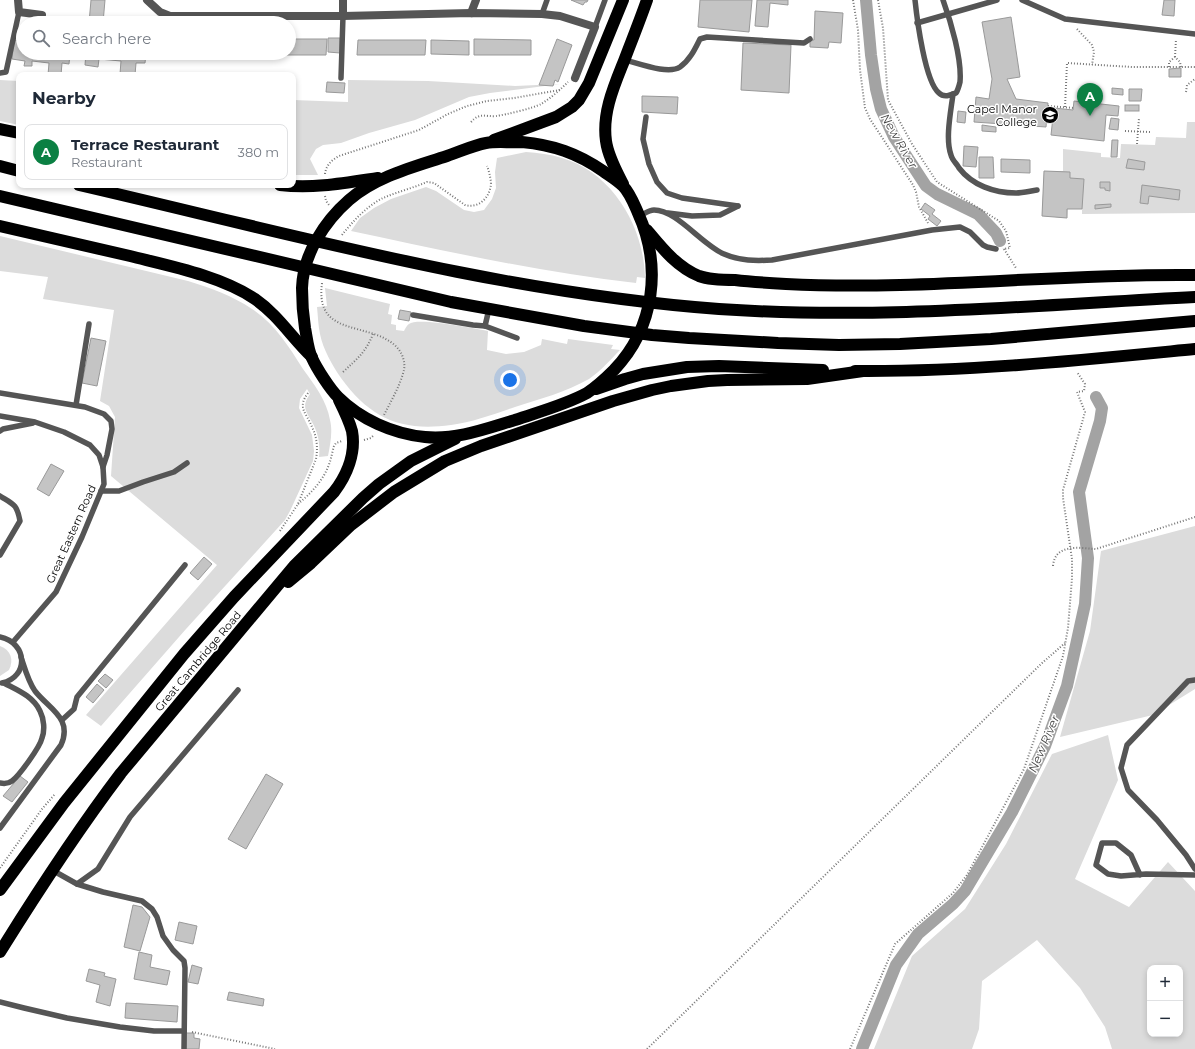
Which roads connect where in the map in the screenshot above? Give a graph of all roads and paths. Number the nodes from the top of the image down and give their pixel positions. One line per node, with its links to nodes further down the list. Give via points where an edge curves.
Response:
1 (18, 0): 15 (street)
2 (147, 0): 21 (street, via 160,12 170,16)
3 (343, 0): 21 (street)
4 (476, 0): 16 (street)
5 (547, 0): 17 (lane)
6 (605, 0): 25 (lane)
7 (623, 0): 52 (highway, via 589,83 579,100 556,117)
8 (647, 0): 30 (highway)
9 (853, 0): 70 (path, via 865,108 913,185 919,207)
10 (878, 0): 72 (path, via 883,28 888,100 937,182 999,221 1008,236 1010,248 1004,248)
11 (915, 0): 24 (lane)
12 (943, 0): 19 (lane)
13 (997, 0): 19 (lane)
14 (1022, 0): 22 (lane)
15 (18, 12): 18 (street); 20 (lane)
16 (471, 13): 17 (street); 21 (street)
17 (542, 14): 25 (street, via 560,16)
18 (42, 15)
19 (948, 15): 24 (lane); 40 (lane, via 960,67 960,83)
20 (17, 16)
21 (343, 16): 36 (lane)
22 (1065, 19): 26 (lane); 31 (path, via 1092,45)
23 (16, 22): 35 (lane, via 6,72)
24 (917, 23): 40 (lane, via 932,85 939,94)
25 (595, 27): 37 (street)
26 (1176, 32): 27 (lane); 29 (path)
27 (1195, 34)
28 (810, 39): 30 (lane, via 804,43 707,37 700,39 690,57 679,68 666,70)
29 (1174, 57): 32 (path, via 1169,62); 33 (path, via 1180,62)
30 (625, 60): 61 (highway, via 608,108 605,131 609,154)
31 (1092, 65): 32 (path); 42 (path, via 1067,63)
32 (1169, 67): 33 (path)
33 (1181, 67): 34 (path)
34 (1195, 67)
35 (0, 73)
36 (341, 78)
37 (575, 78)
38 (1195, 79): 39 (path, via 1187,86)
39 (1186, 92)
40 (954, 94): 62 (lane, via 949,123 949,145 951,156 963,174 978,185 999,192)
41 (1048, 106): 42 (path)
42 (1065, 107): 43 (path)
43 (1074, 108)
44 (646, 117): 64 (lane, via 643,139 649,164 657,182 667,193 682,198 738,206 720,215 692,216)
45 (1138, 118): 50 (path)
46 (471, 122): 57 (path, via 476,117 496,116 541,104 560,90 467,106 419,130 339,156 332,160)
47 (0, 129): 49 (highway)
48 (1126, 131): 50 (path)
49 (16, 132)
50 (1138, 132): 51 (path); 53 (path)
51 (1150, 132)
52 (486, 143): 58 (highway); 61 (highway, via 522,142 552,146 583,158)
53 (1137, 144)
54 (0, 166): 56 (highway)
55 (487, 166): 67 (path, via 491,183 489,193 485,200 475,206 466,205 434,183 427,182 383,198)
56 (16, 170)
57 (324, 176)
58 (387, 177): 59 (highway); 84 (highway, via 348,200 319,235 312,250 303,279 302,298 306,336)
59 (296, 187)
60 (92, 188): 74 (highway, via 458,272 584,294 678,305 790,312 875,313)
61 (625, 188): 66 (highway)
62 (1037, 190)
63 (0, 196): 76 (highway)
64 (664, 212): 66 (lane, via 653,210); 70 (lane, via 724,255 753,261 772,260)
65 (346, 221): 67 (path)
66 (642, 221): 73 (highway, via 664,251 686,269 701,276 722,279 875,286 1086,276); 88 (highway, via 653,273 646,317 628,353 615,369)
67 (350, 225): 69 (path)
68 (0, 226): 84 (highway, via 154,262 237,289 272,313)
69 (346, 230)
70 (932, 230): 71 (lane, via 960,227 970,232 983,245)
71 (996, 249)
72 (1017, 269)
73 (1195, 275)
74 (1195, 297)
75 (323, 307): 81 (path, via 337,322)
76 (489, 309): 78 (highway, via 584,326 652,334 735,341 869,345 946,342); 80 (lane)
77 (413, 315): 80 (lane)
78 (1195, 321)
79 (89, 324): 92 (lane)
80 (485, 326): 82 (lane)
81 (373, 334): 87 (path, via 366,350); 94 (path, via 396,346 405,364 399,384)
82 (517, 338)
83 (1195, 349): 85 (highway, via 998,367)
84 (312, 357): 91 (highway)
85 (864, 371): 88 (highway, via 688,367 643,374); 110 (highway, via 807,379 721,380 671,386 620,399 481,446 445,461 394,492 351,525 297,575)
86 (1076, 371): 106 (path, via 1084,384 1084,391 1077,392 1085,412 1063,490)
87 (343, 372)
88 (589, 392): 97 (highway)
89 (0, 393): 92 (lane)
90 (308, 393): 100 (path, via 304,398 302,410 313,428 317,451 298,504 324,475 336,443)
91 (336, 395): 97 (highway, via 365,417 396,431 425,437); 126 (highway, Great Cambridge Road, via 349,421 353,440 351,458 341,482 184,654 64,803)
92 (76, 405): 102 (lane, via 99,411 111,421 112,429)
93 (0, 416): 95 (lane, Great Eastern Road)
94 (383, 417)
95 (35, 422): 96 (lane); 102 (lane, Great Eastern Road, via 90,445)
96 (0, 431)
97 (466, 435): 110 (highway, Great Cambridge Road, via 411,461 379,484 294,566)
98 (371, 438): 99 (path)
99 (366, 440)
100 (345, 441)
101 (187, 463): 103 (lane, via 174,472 119,492)
102 (103, 467): 103 (lane, Great Eastern Road, via 104,484)
103 (101, 491): 112 (lane, Great Eastern Road, via 56,592)
104 (0, 496): 107 (lane, via 15,505 20,521)
105 (1195, 517): 106 (path, via 1096,549)
106 (1070, 549): 109 (path, via 1057,554); 113 (path, via 1072,578)
107 (0, 555)
108 (186, 565): 118 (lane, via 77,697 74,709)
109 (1053, 566)
110 (272, 593): 122 (highway, Great Cambridge Road, via 121,773)
111 (0, 637): 112 (lane)
112 (13, 642): 114 (lane)
113 (1066, 642): 132 (path); 133 (path, via 1024,769 967,875 953,893 895,944)
114 (21, 657): 116 (lane, via 21,666 17,673); 118 (lane, via 26,675 33,687)
115 (1195, 680): 121 (lane, via 1188,681 1127,745 1121,768 1128,790 1157,820)
116 (2, 683): 119 (lane, via 27,695 33,701 42,716 44,731 40,745 19,774 7,784)
117 (238, 690): 125 (lane, via 130,817 98,870)
118 (62, 720): 120 (lane, via 65,728 61,745)
119 (0, 783)
120 (0, 828)
121 (1195, 869)
122 (52, 870): 125 (lane); 127 (highway, Great Cambridge Road)
123 (1140, 875): 123 (lane, via 1108,874 1096,865 1102,843 1116,843 1131,855); 124 (lane)
124 (1195, 875)
125 (77, 884): 129 (lane, via 142,901 152,910 163,936 184,961 186,968)
126 (0, 890)
127 (0, 952)
128 (0, 1002): 129 (lane, via 120,1027 154,1031)
129 (184, 1030): 130 (lane); 131 (path)
130 (184, 1049)
131 (275, 1049)
132 (647, 1049)
133 (850, 1049)

